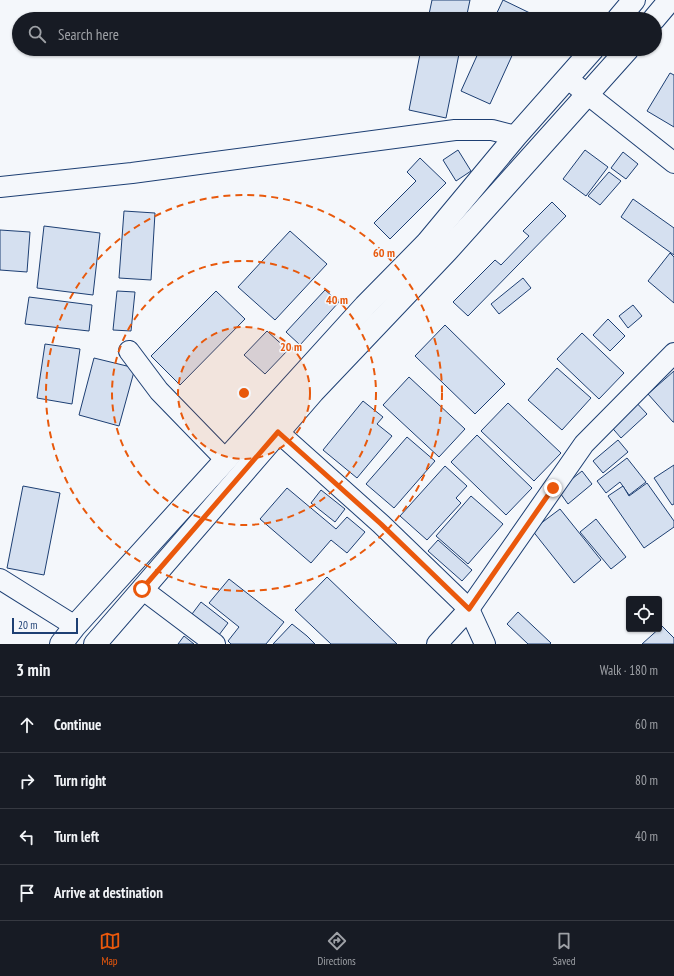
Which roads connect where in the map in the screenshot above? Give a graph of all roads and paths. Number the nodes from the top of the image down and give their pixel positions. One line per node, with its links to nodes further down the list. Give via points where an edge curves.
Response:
1 (634, 0): 3 (main road)
2 (670, 0): 4 (main road)
3 (624, 12)
4 (660, 12)
5 (587, 56): 7 (main road)
6 (622, 56): 8 (main road)
7 (568, 79): 8 (street); 9 (main road)
8 (587, 95): 10 (street); 14 (main road, via 447,251)
9 (516, 136): 11 (street, via 492,130 454,130 132,173); 15 (main road, via 427,243 365,306)
10 (674, 163)
11 (0, 187)
12 (129, 351): 15 (street, via 159,391)
13 (674, 353): 18 (street, via 584,444)
14 (278, 432): 17 (main road); 18 (street, via 381,524)
15 (225, 459): 19 (main road)
16 (0, 579): 19 (street)
17 (142, 589): 21 (main road); 22 (street)
18 (469, 609): 23 (street); 24 (street)
19 (75, 626): 20 (main road)
20 (61, 644)
21 (95, 644)
22 (215, 644)
23 (436, 644)
24 (485, 644)

